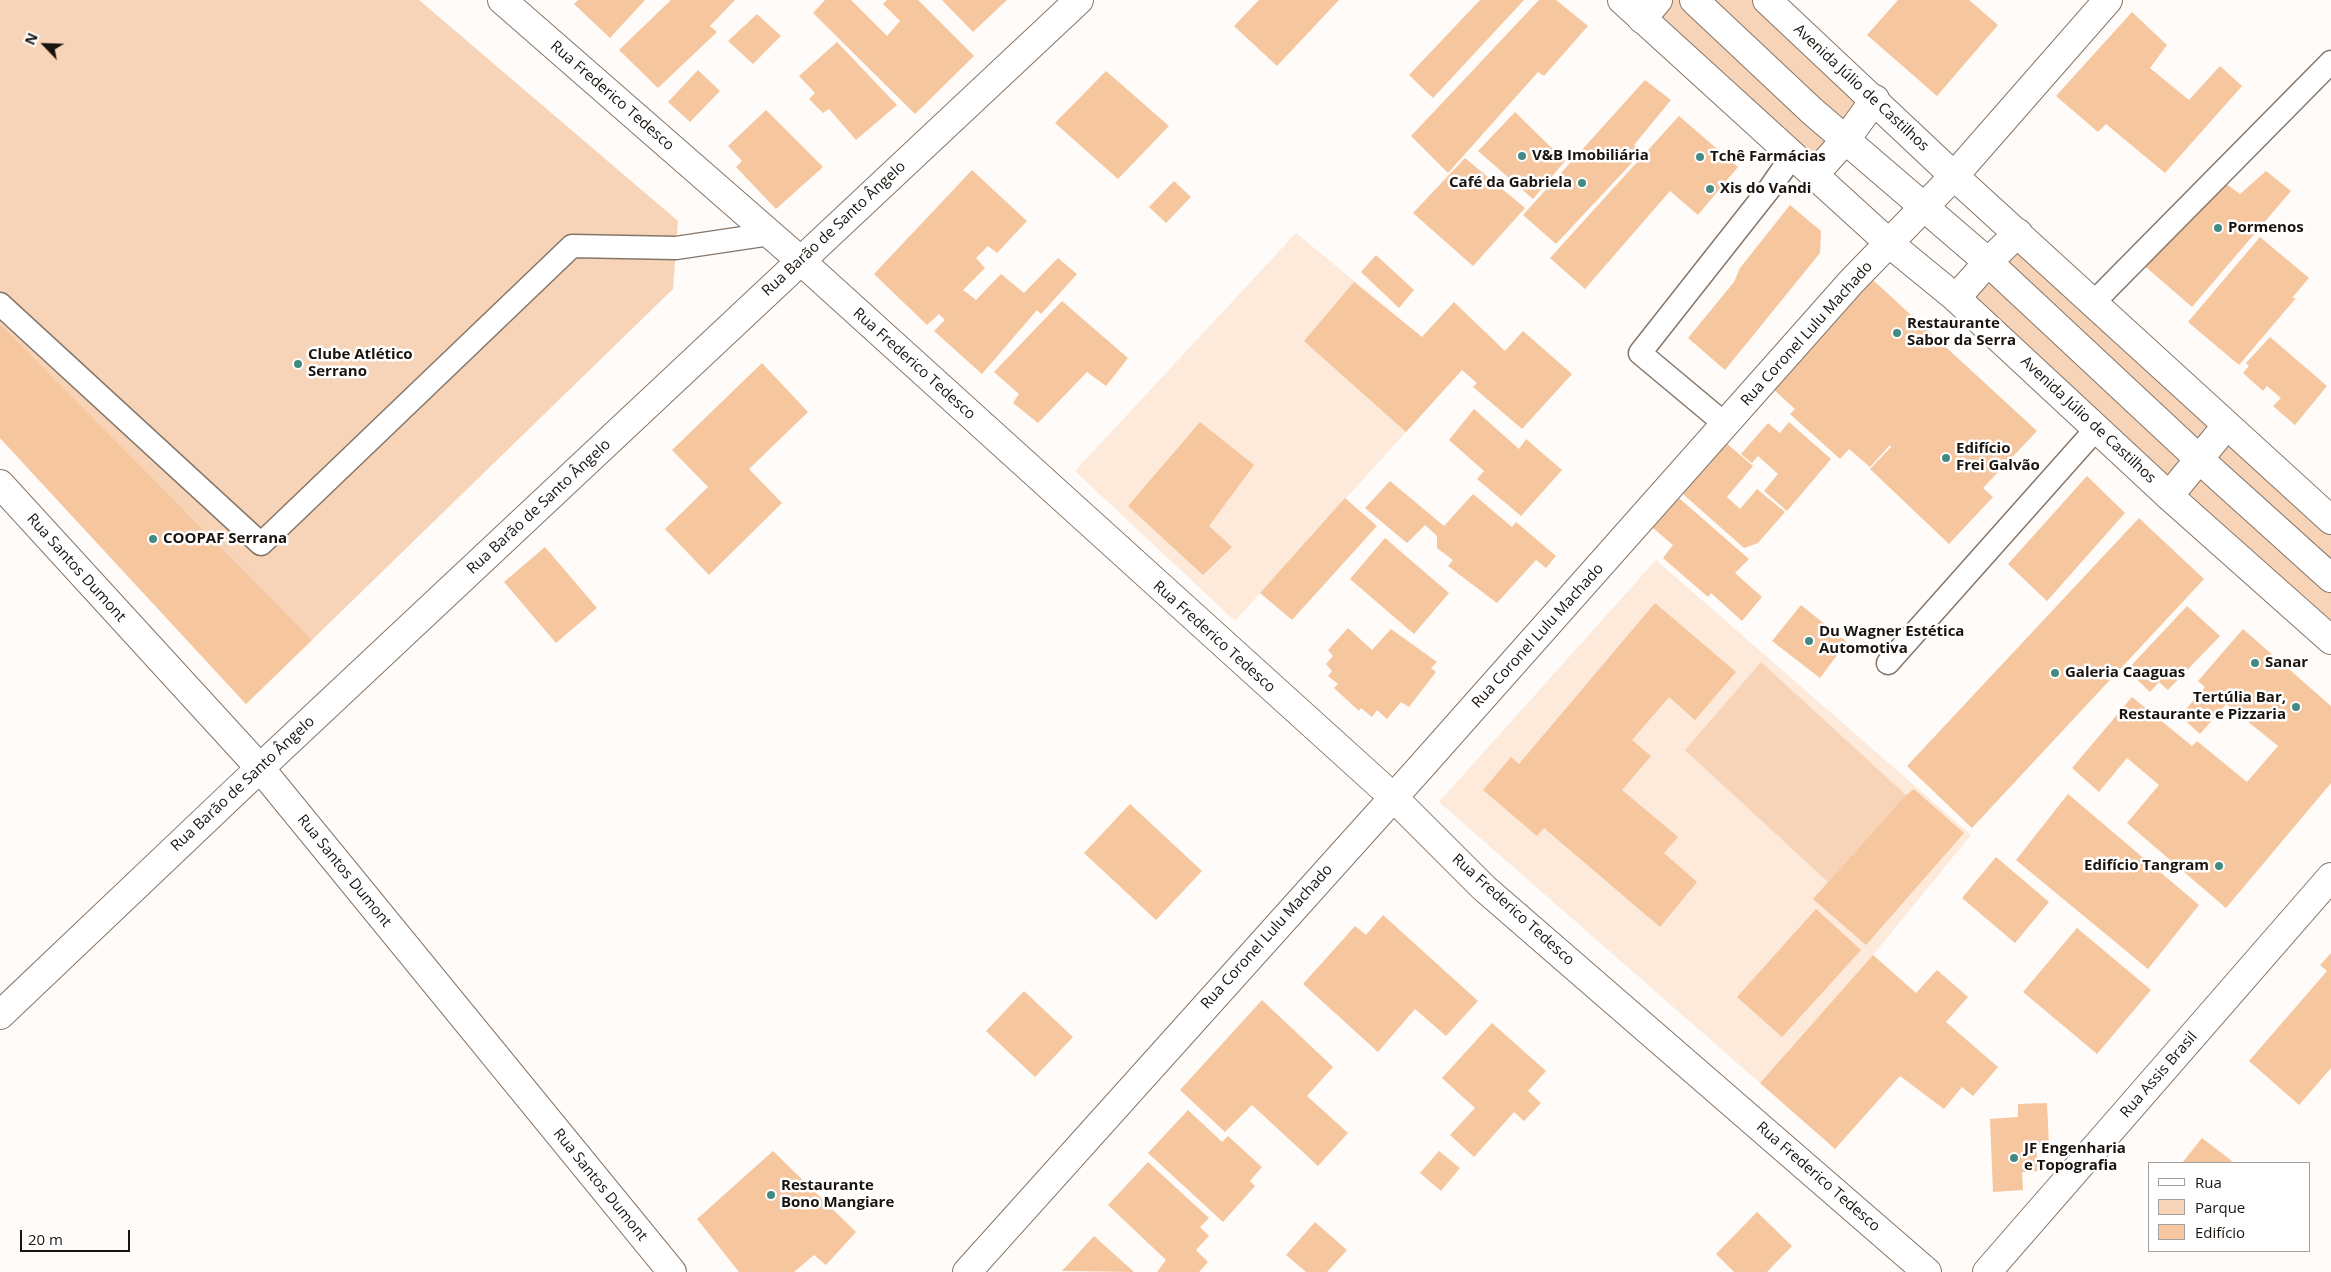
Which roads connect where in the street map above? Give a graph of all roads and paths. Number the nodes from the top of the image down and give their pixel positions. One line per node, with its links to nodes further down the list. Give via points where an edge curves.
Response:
1 (502, 0): 16 (street, Rua Frederico Tedesco)
2 (1079, 0): 18 (street, Rua Barão de Santo Ângelo)
3 (1622, 0): 7 (street, Avenida Júlio de Castilhos)
4 (1694, 0): 10 (street, via 1812,111)
5 (1767, 0): 9 (street, Avenida Júlio de Castilhos)
6 (2108, 0): 13 (street, Rua Coronel Lulu Machado)
7 (1650, 10): 11 (street, Avenida Júlio de Castilhos)
8 (2331, 62): 21 (lane)
9 (1875, 99): 10 (street); 13 (street, Avenida Júlio de Castilhos)
10 (1847, 138): 12 (street); 14 (street)
11 (1793, 156): 12 (street, Avenida Júlio de Castilhos); 23 (lane, via 1640,353)
12 (1814, 175): 17 (street, Avenida Júlio de Castilhos)
13 (1954, 176): 14 (street, Rua Coronel Lulu Machado); 15 (street, Avenida Júlio de Castilhos)
14 (1924, 208): 17 (street, Rua Coronel Lulu Machado); 19 (street)
15 (2018, 233): 19 (street); 21 (street, Avenida Júlio de Castilhos)
16 (770, 234): 18 (street, Rua Frederico Tedesco); 22 (lane, via 676,248 572,246 261,544)
17 (1890, 244): 20 (street, Avenida Júlio de Castilhos); 23 (street, Rua Coronel Lulu Machado)
18 (800, 261): 33 (street, Rua Barão de Santo Ângelo); 34 (street, Rua Frederico Tedesco)
19 (1988, 262): 20 (street); 26 (street)
20 (1956, 298): 25 (street, Avenida Júlio de Castilhos)
21 (2094, 302): 24 (street, Avenida Júlio de Castilhos)
22 (0, 304)
23 (1725, 424): 34 (street, Rua Coronel Lulu Machado)
24 (2226, 426): 26 (street); 29 (street, Avenida Júlio de Castilhos)
25 (2097, 428): 28 (street, Avenida Júlio de Castilhos); 32 (lane)
26 (2199, 459): 28 (street); 30 (street)
27 (0, 484): 33 (street, Rua Santos Dumont)
28 (2169, 496): 31 (street, Avenida Júlio de Castilhos)
29 (2331, 520)
30 (2331, 578)
31 (2331, 640)
32 (1888, 663)
33 (260, 768): 36 (street, Rua Barão de Santo Ângelo); 37 (street, Rua Santos Dumont)
34 (1393, 797): 38 (street, Rua Coronel Lulu Machado); 39 (street, Rua Frederico Tedesco, via 1484,888)
35 (2331, 877): 40 (street, Rua Assis Brasil)
36 (0, 1015)
37 (672, 1272)
38 (967, 1272)
39 (1927, 1272)
40 (1987, 1272)

